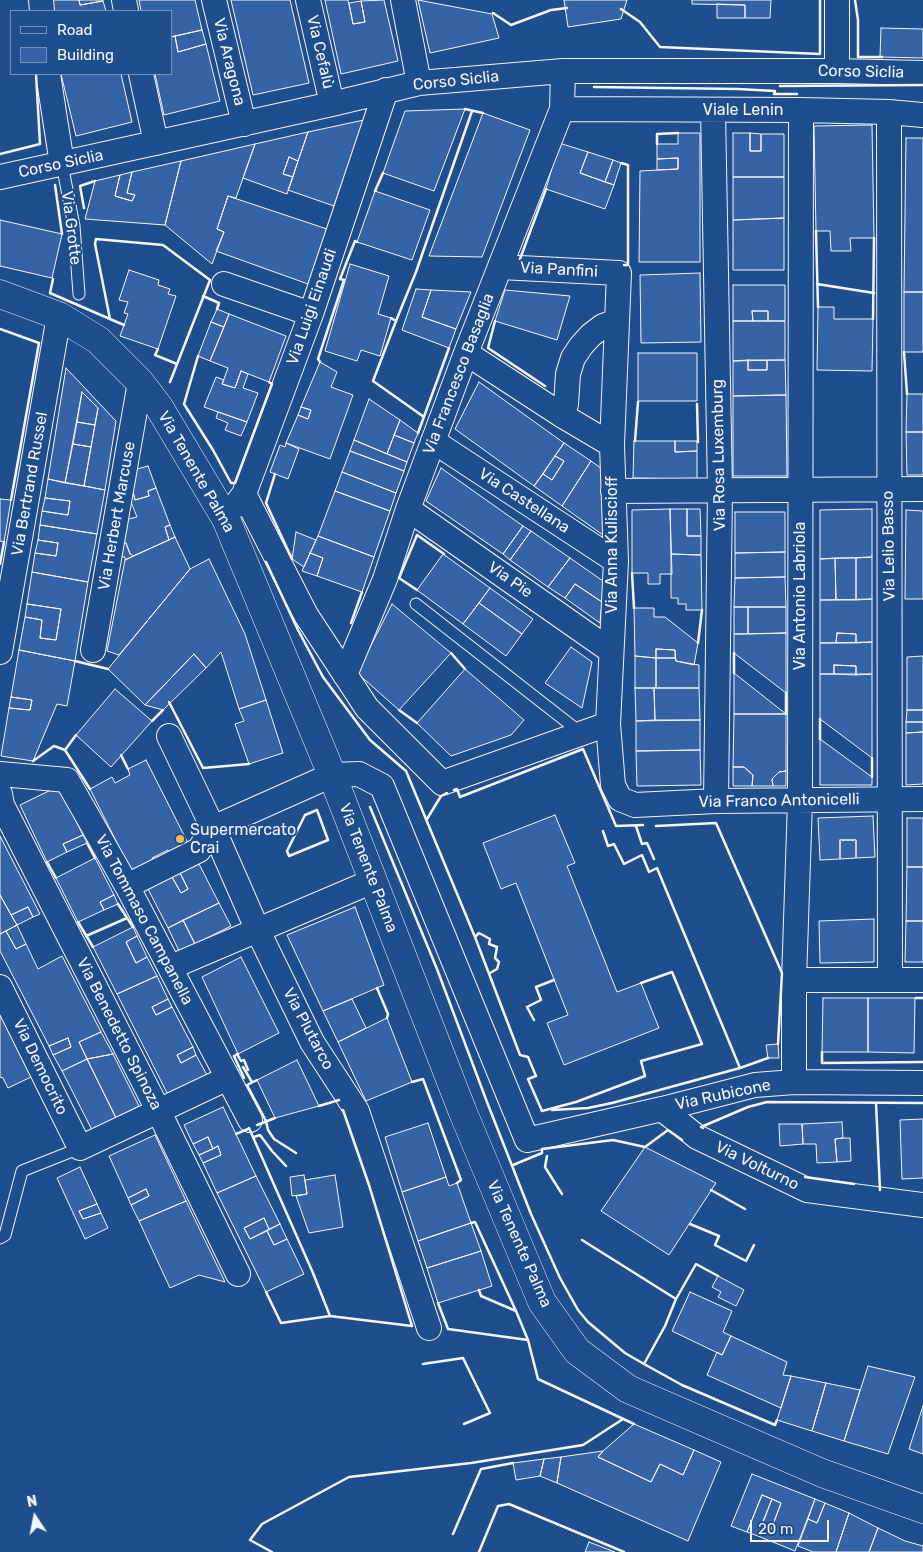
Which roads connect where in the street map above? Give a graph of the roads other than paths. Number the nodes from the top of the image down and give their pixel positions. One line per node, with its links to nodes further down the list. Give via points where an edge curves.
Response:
1 (214, 0): 18 (street, Via Aragona)
2 (308, 0): 12 (street, Via Cefalù)
3 (403, 0): 10 (street)
4 (838, 0): 6 (street)
5 (563, 71): 6 (street, Corso Siclia); 10 (street, Corso Siclia); 13 (street, Via Francesco Basaglia)
6 (837, 71): 7 (street, Corso Siclia)
7 (923, 73)
8 (48, 75): 20 (street, Via Grotte)
9 (141, 75): 19 (street)
10 (420, 83): 11 (street, Corso Siclia)
11 (386, 90): 12 (street, Corso Siclia); 27 (street, Via Luigi Einaudi)
12 (332, 104): 18 (street, Corso Siclia)
13 (562, 109): 14 (street, Viale Lenin); 22 (street, Via Francesco Basaglia)
14 (713, 110): 15 (street, Viale Lenin); 39 (street, Via Rosa Luxemburg)
15 (801, 110): 16 (street, Viale Lenin); 37 (street, Via Antonio Labriola)
16 (889, 112): 17 (street, Viale Lenin); 35 (street, Via Lelio Basso)
17 (923, 115)
18 (244, 124): 19 (street, Corso Siclia)
19 (156, 143): 20 (street, Corso Siclia)
20 (62, 164): 21 (street, Corso Siclia); 26 (lane, Via Grotte, via 74,226)
21 (0, 177)
22 (500, 267): 23 (street, Via Panfini); 30 (street, Via Francesco Basaglia)
23 (619, 274): 29 (street, Via Anna Kuliscioff)
24 (224, 284): 27 (street)
25 (0, 294): 28 (main road, Via Tenente Palma)
26 (79, 294)
27 (310, 314): 40 (street, Via Luigi Einaudi)
28 (59, 316): 31 (main road, Via Tenente Palma, via 98,340); 47 (street, Via Bertrand Russel)
29 (618, 321): 32 (street, via 591,335 573,358); 34 (street, Via Anna Kuliscioff)
30 (466, 353): 32 (street); 33 (street, Via Francesco Basaglia)
31 (140, 382): 42 (main road, Via Tenente Palma, via 159,406); 45 (street, Via Herbert Marcuse)
32 (563, 416): 34 (street)
33 (433, 441): 41 (street, Via Francesco Basaglia); 43 (street, Via Castellana)
34 (612, 445): 38 (street, Via Anna Kuliscioff)
35 (888, 489): 36 (street); 37 (street); 56 (street, Via Lelio Basso)
36 (923, 489)
37 (800, 490): 39 (street); 58 (street, Via Antonio Labriola)
38 (613, 491): 39 (street); 43 (street, Via Anna Kuliscioff)
39 (720, 491): 57 (street, Via Rosa Luxemburg)
40 (244, 494): 42 (street, Via Luigi Einaudi); 48 (street, via 306,615)
41 (408, 509): 46 (street, Via Pie); 48 (street, Via Francesco Basaglia)
42 (226, 519): 53 (main road, Via Tenente Palma)
43 (616, 561): 46 (street, Via Anna Kuliscioff)
44 (416, 604): 50 (lane)
45 (93, 650)
46 (611, 651): 49 (street, Via Anna Kuliscioff)
47 (0, 652)
48 (346, 675): 50 (street, via 367,708 442,783)
49 (608, 724): 50 (street); 59 (street, Via Anna Kuliscioff, via 613,785 620,799)
50 (581, 733)
51 (169, 736): 60 (street, Via Plutarco)
52 (0, 774): 62 (street, Via Tommaso Campanella, via 67,780)
53 (332, 775): 60 (street); 61 (main road, Via Tenente Palma); 72 (street, Via Rubicone, via 359,774 382,786 527,1140)
54 (0, 794): 73 (street, Via Benedetto Spinoza, via 2,805)
55 (923, 798): 56 (street, Via Franco Antonicelli)
56 (891, 799): 58 (street, Via Franco Antonicelli); 66 (street, Via Lelio Basso)
57 (716, 801): 58 (street, Via Franco Antonicelli); 59 (street, Via Franco Antonicelli)
58 (800, 801): 65 (street, Via Antonio Labriola)
59 (635, 805)
60 (214, 828): 62 (street, via 199,850); 63 (street, Via Plutarco)
61 (373, 881): 63 (street); 80 (main road, Via Tenente Palma, via 462,1110 542,1302 577,1351 628,1389 822,1473)
62 (127, 886): 64 (street, Via Tommaso Campanella)
63 (258, 930): 64 (street); 79 (street, Via Plutarco, via 312,1042 357,1111)
64 (171, 968): 69 (street, Via Tommaso Campanella)
65 (794, 980): 66 (street); 70 (street, Via Antonio Labriola)
66 (890, 980): 67 (street)
67 (923, 980)
68 (0, 987): 75 (street, Via Democrito)
69 (228, 1078): 73 (street); 74 (street, Via Tommaso Campanella)
70 (794, 1082): 71 (street, Via Rubicone); 72 (street, Via Rubicone, via 755,1085)
71 (923, 1083)
72 (662, 1109): 76 (street, Via Volturno, via 697,1137 807,1190)
73 (158, 1110): 75 (street); 78 (street, Via Benedetto Spinoza)
74 (250, 1120)
75 (80, 1148): 77 (lane, via 22,1171 5,1235)
76 (923, 1204)
77 (0, 1238)
78 (238, 1274)
79 (429, 1328)
80 (923, 1509)

